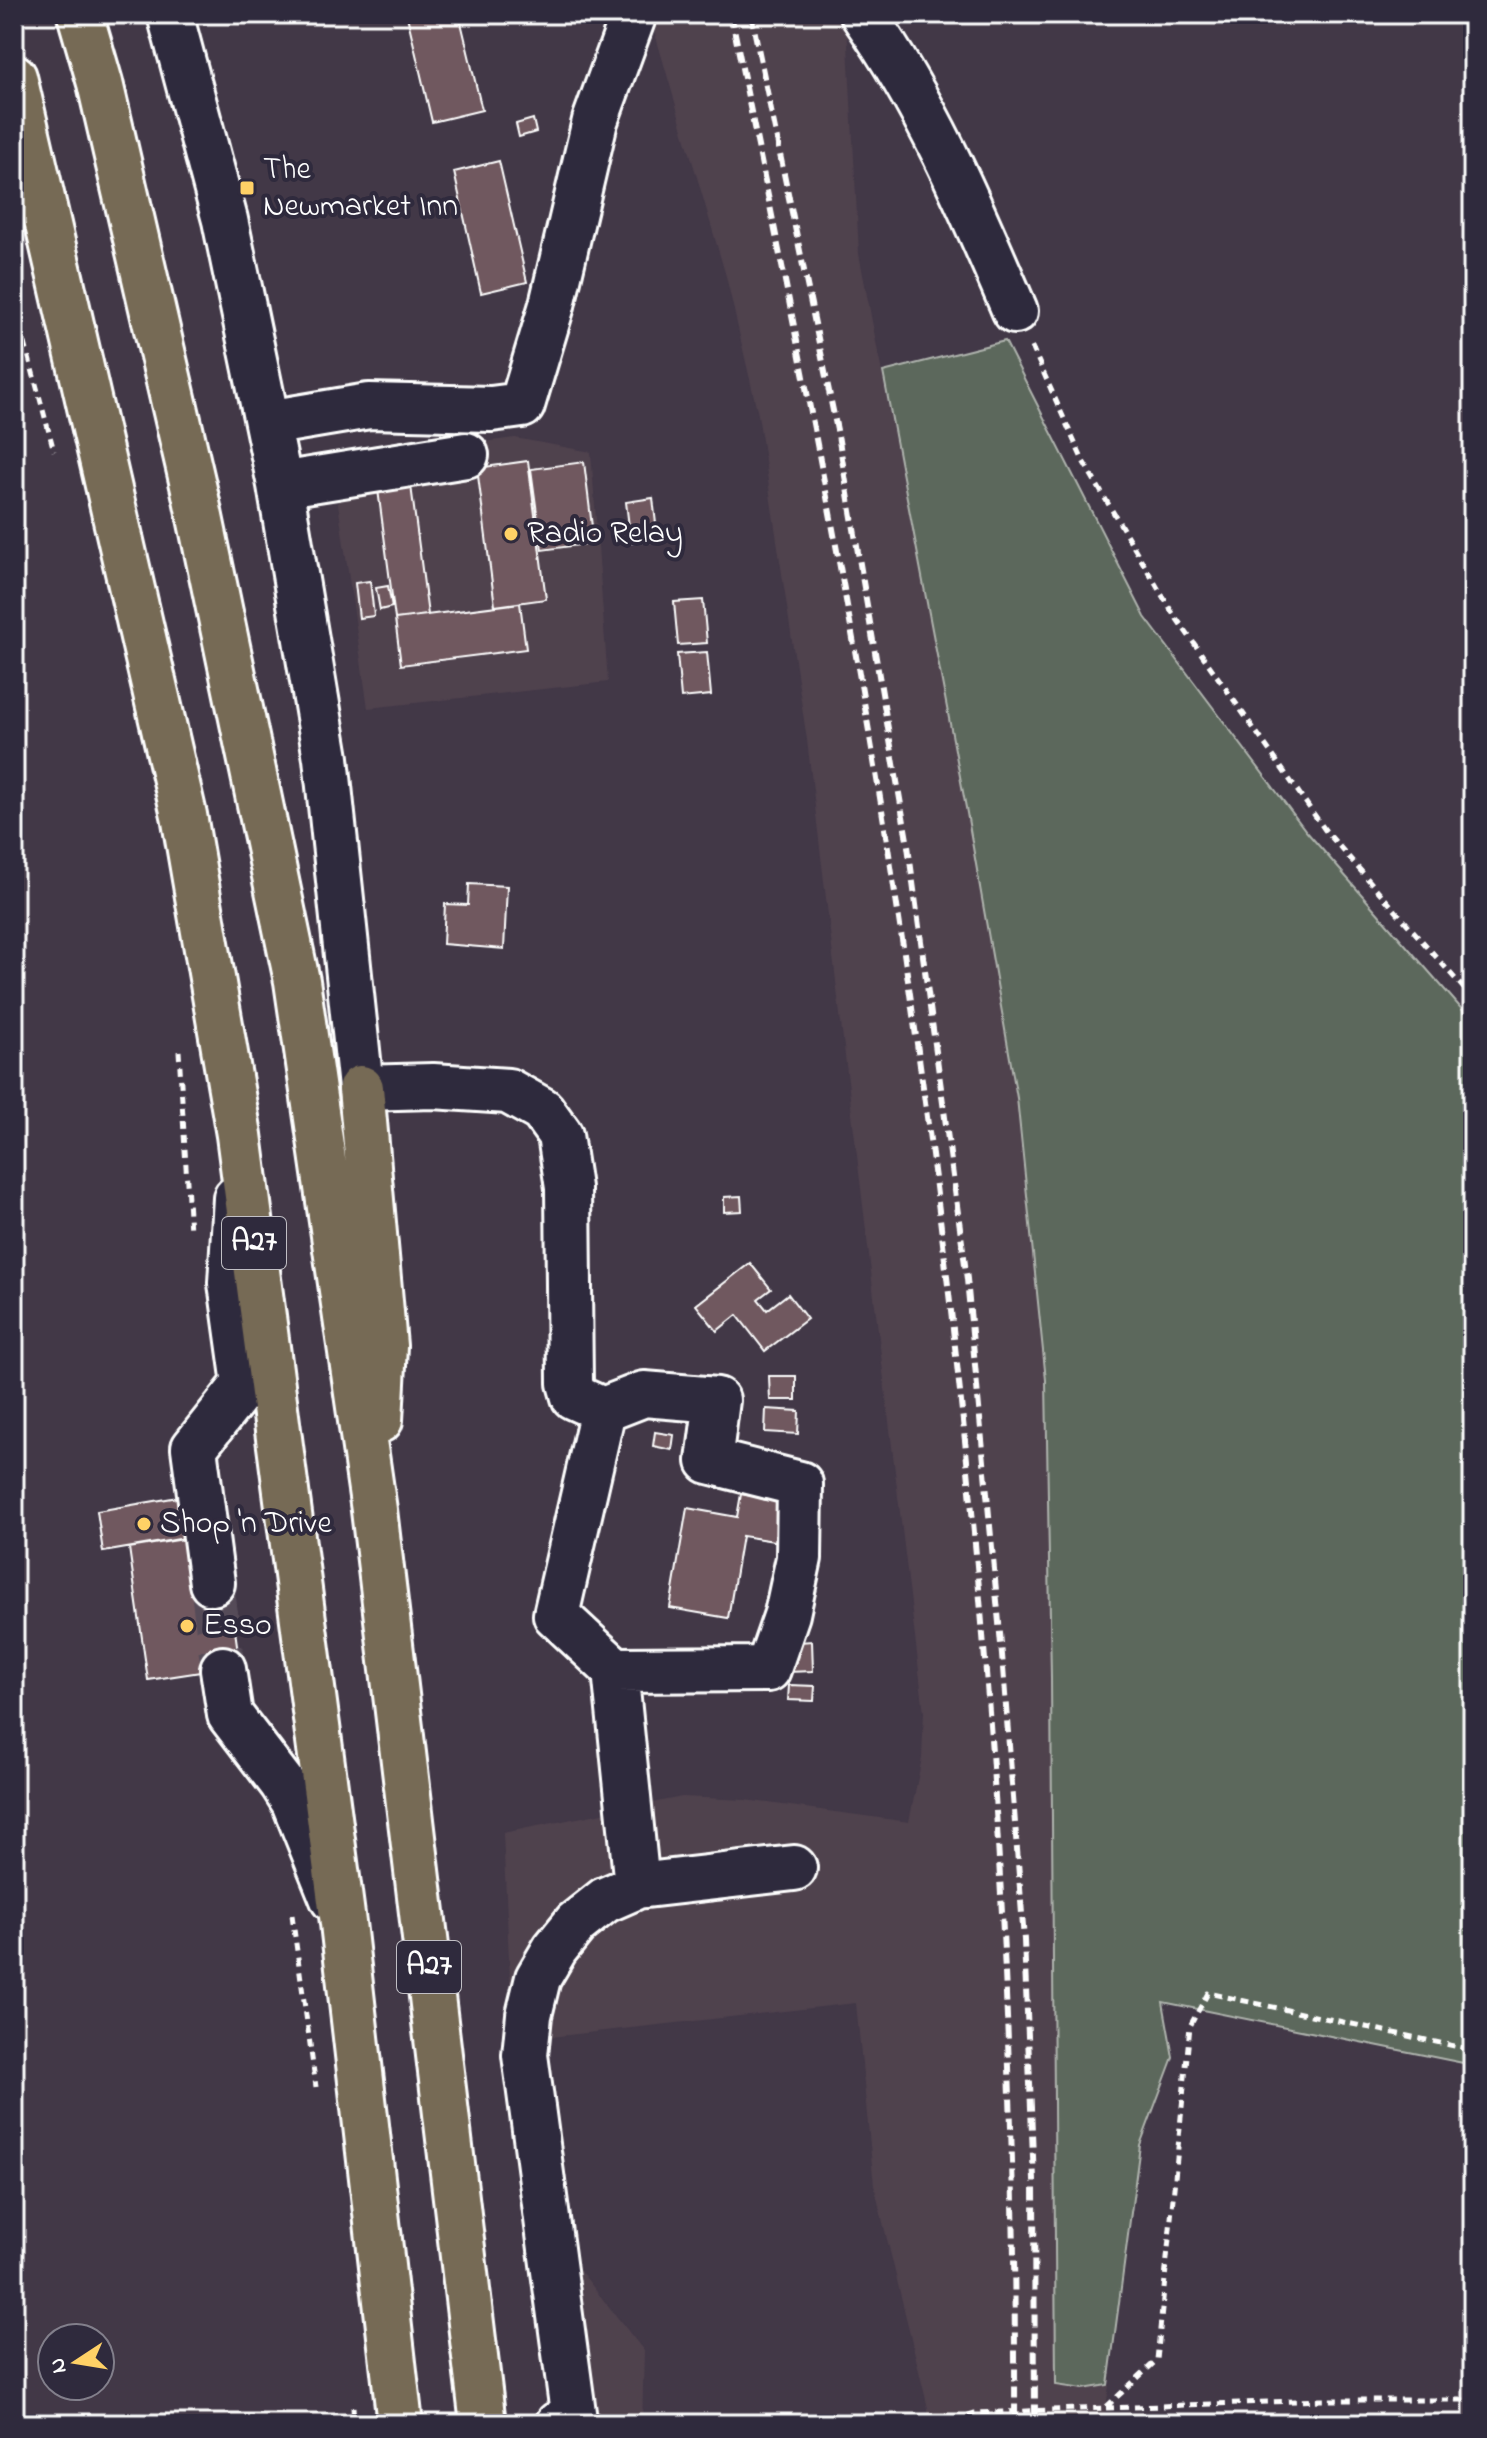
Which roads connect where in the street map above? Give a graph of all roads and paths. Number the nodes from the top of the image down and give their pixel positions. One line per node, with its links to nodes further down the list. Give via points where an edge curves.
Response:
1 (80, 14): 18 (highway, A27, via 196,498 297,981)
2 (170, 14): 8 (street, via 225,220)
3 (634, 14): 8 (street, via 595,121 552,305 522,405 369,406)
4 (863, 14): 7 (street, via 897,63 953,166)
5 (14, 77): 15 (highway, A27, via 184,815)
6 (14, 302): 9 (path)
7 (1015, 311): 12 (path, via 1083,461 1172,612 1325,830)
8 (268, 423): 11 (street)
9 (55, 455)
10 (466, 455): 11 (street)
11 (280, 485): 14 (street, via 326,758)
12 (1473, 999)
13 (178, 1039): 16 (path)
14 (361, 1088): 17 (street, via 508,1091 542,1110 560,1135 568,1188 570,1383 574,1397); 18 (highway, A27, via 384,1346)
15 (239, 1135): 19 (street, via 231,1283 245,1384 194,1448); 25 (highway, A27)
16 (191, 1237)
17 (603, 1410): 21 (street, via 556,1615); 21 (street, via 644,1394 717,1400 709,1461 800,1484 799,1558 768,1669)
18 (374, 1510): 33 (highway, A27)
19 (212, 1583)
20 (223, 1669): 25 (street, via 230,1715 294,1802)
21 (615, 1670): 23 (street)
22 (794, 1868): 23 (street)
23 (637, 1886): 34 (street, via 605,1900 576,1923 538,1978 529,2015 525,2055 574,2420)
24 (291, 1910): 27 (path)
25 (343, 1923): 32 (highway, A27)
26 (1473, 2050): 30 (path, via 1208,1993 1190,2026 1157,2360)
27 (318, 2099)
28 (351, 2393): 31 (path)
29 (1473, 2400): 30 (path)
30 (1105, 2408): 35 (path, via 975,2413)
31 (354, 2424)
32 (400, 2424)
33 (483, 2424)
34 (558, 2424)
35 (941, 2424)

